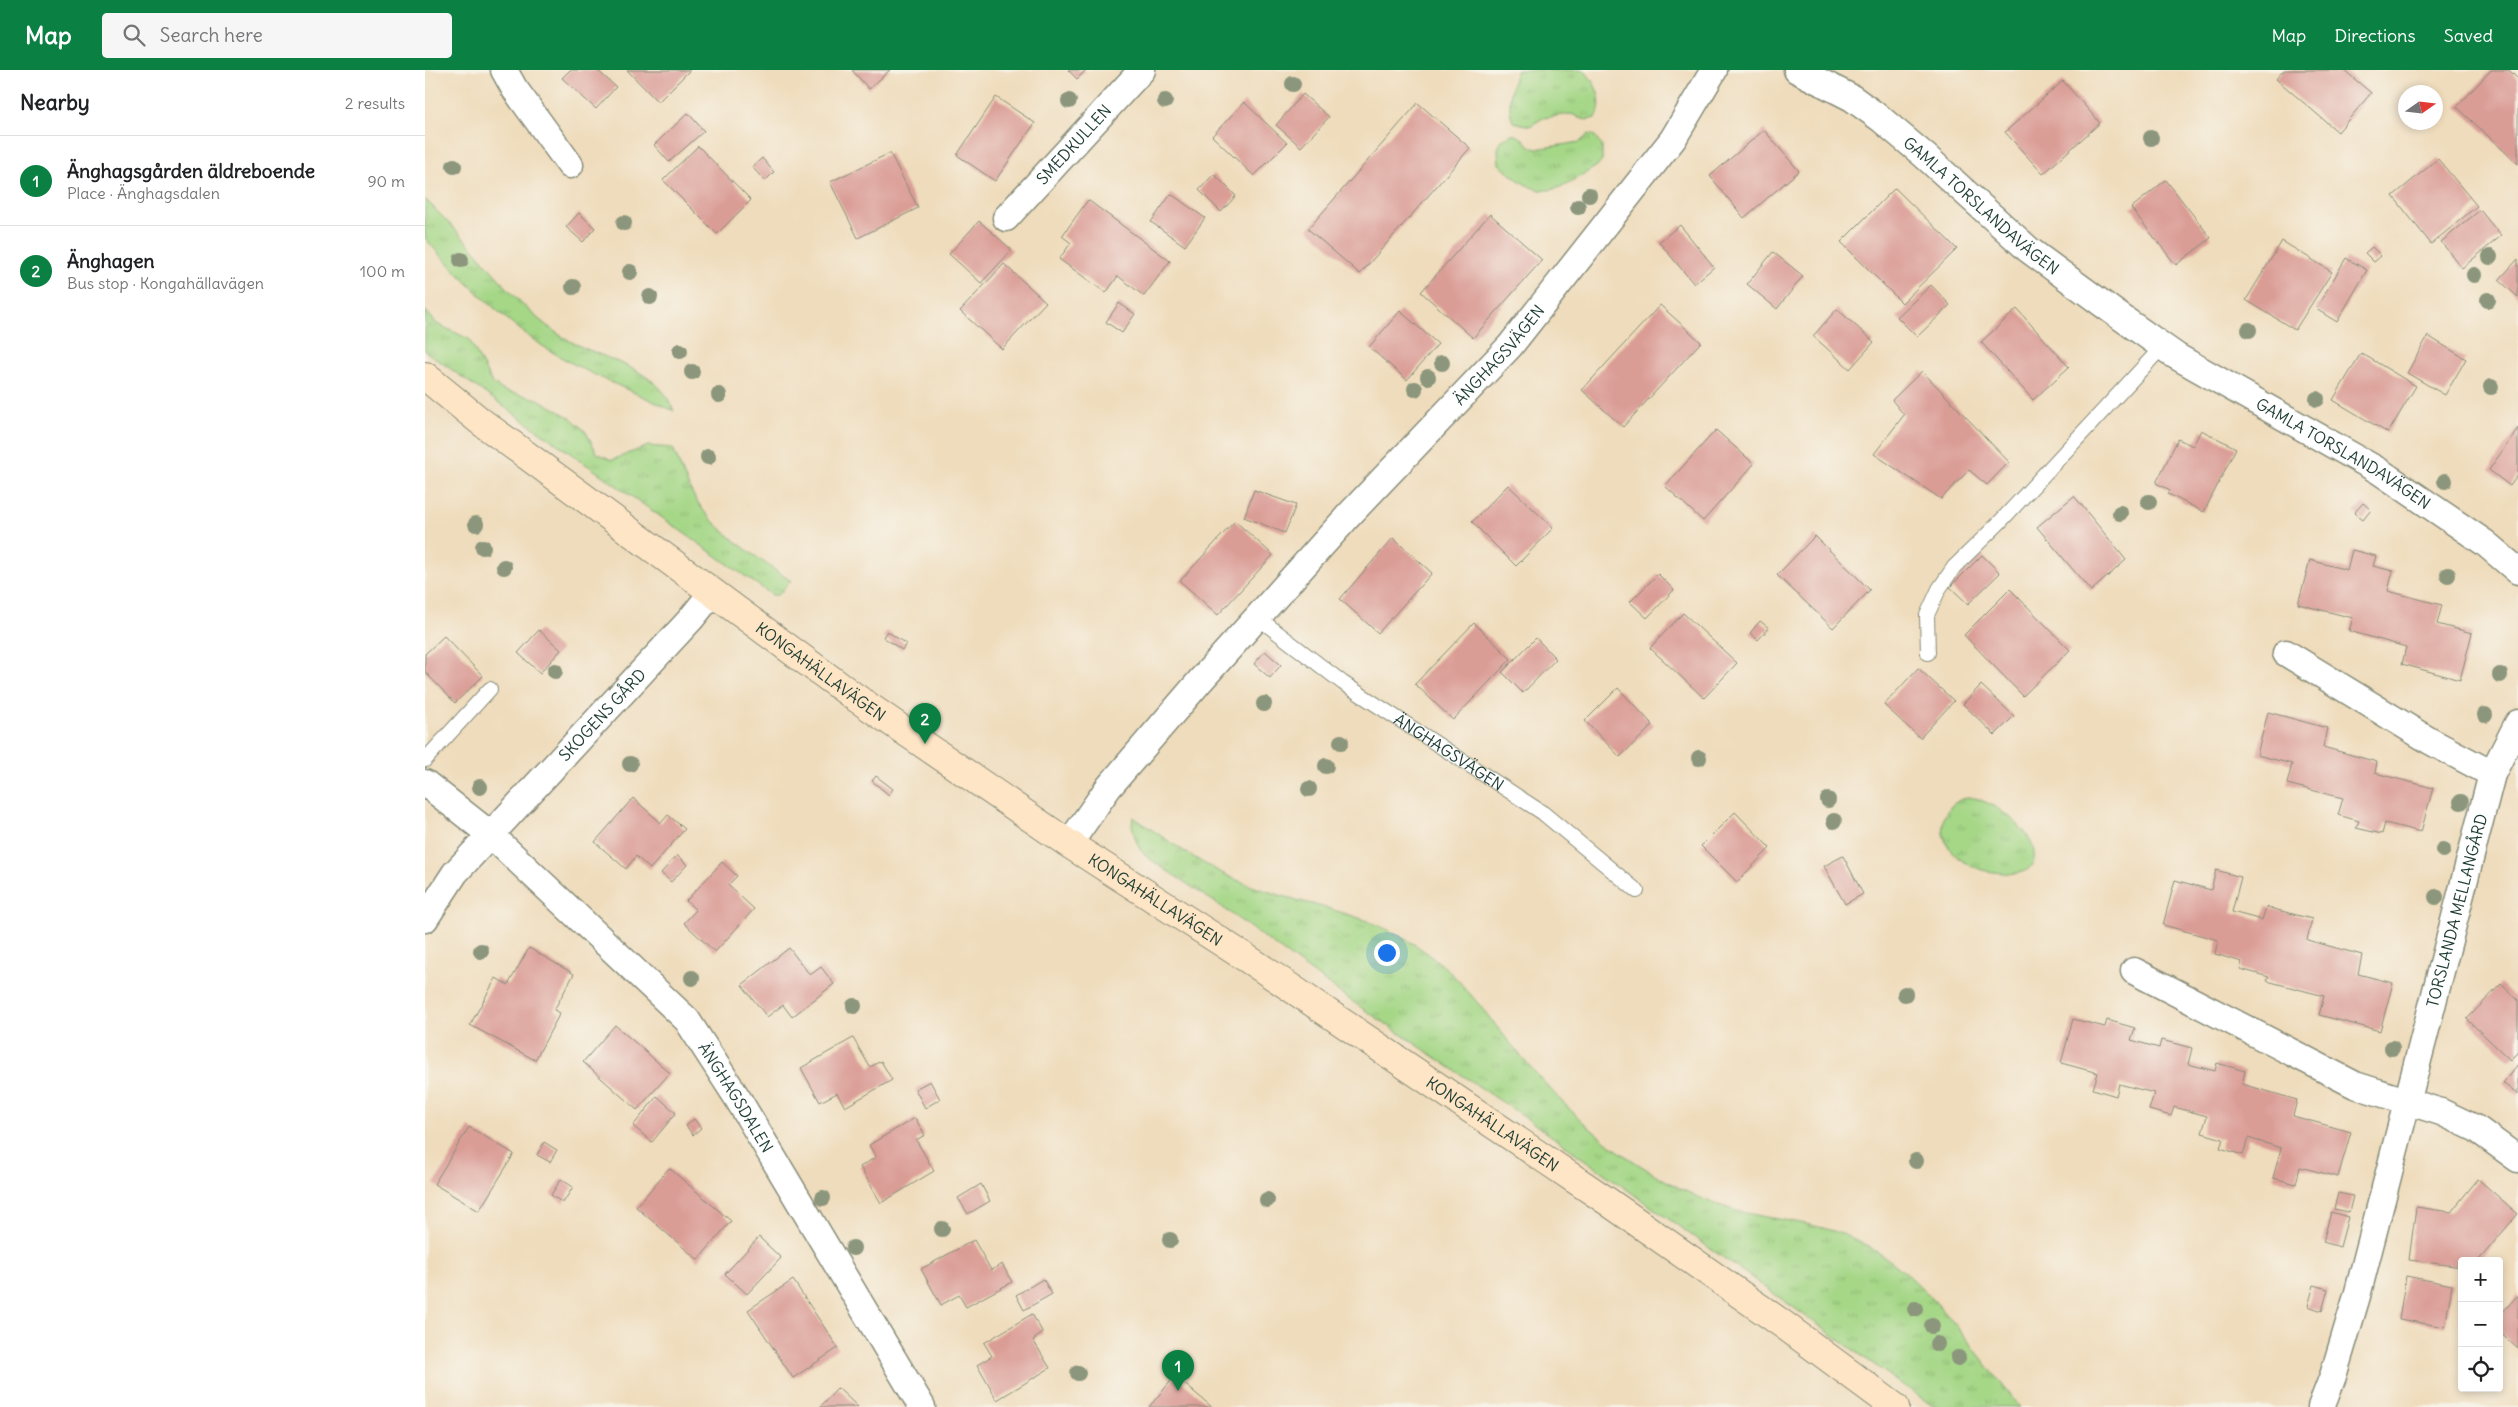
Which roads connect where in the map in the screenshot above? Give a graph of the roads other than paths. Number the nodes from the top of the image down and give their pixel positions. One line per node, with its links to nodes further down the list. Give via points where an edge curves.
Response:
1 (504, 70): 5 (street)
2 (1142, 70): 6 (street, SMEDKULLEN)
3 (1714, 70): 11 (street, ÄNGHAGSVÄGEN, via 1673,139 1510,346)
4 (1797, 70): 7 (street, GAMLA TORSLANDAVÄGEN, via 1852,98 1925,156 2029,250)
5 (570, 165)
6 (1006, 218)
7 (2163, 346): 9 (street, GAMLA TORSLANDAVÄGEN, via 2379,471 2485,544); 12 (lane, via 1954,567 1927,614)
8 (425, 376): 10 (street, KONGAHÄLLAVÄGEN, via 480,421)
9 (2518, 571)
10 (712, 593): 19 (street, SKOGENS GÅRD); 20 (street, KONGAHÄLLAVÄGEN)
11 (1257, 617): 20 (street, ÄNGHAGSVÄGEN, via 1108,788); 21 (lane, ÄNGHAGSVÄGEN, via 1343,683 1543,813)
12 (1927, 653)
13 (2286, 653): 17 (street, via 2430,741)
14 (490, 689): 16 (lane)
15 (2518, 723): 17 (street, TORSLANDA MELLANGÅRD)
16 (425, 760)
17 (2492, 774): 24 (street, TORSLANDA MELLANGÅRD)
18 (425, 783): 19 (street)
19 (491, 835): 22 (street, SKOGENS GÅRD, via 455,873); 26 (street, ÄNGHAGSDALEN, via 687,1020 738,1099)
20 (1069, 844): 27 (street, KONGAHÄLLAVÄGEN, via 1262,969 1607,1201 1784,1324)
21 (1637, 891)
22 (425, 919)
23 (2134, 971): 24 (street, via 2355,1085)
24 (2408, 1102): 25 (street, via 2441,1112 2477,1129); 28 (street, TORSLANDA MELLANGÅRD, via 2357,1296)
25 (2518, 1160)
26 (922, 1407)
27 (1895, 1407)
28 (2321, 1407)

